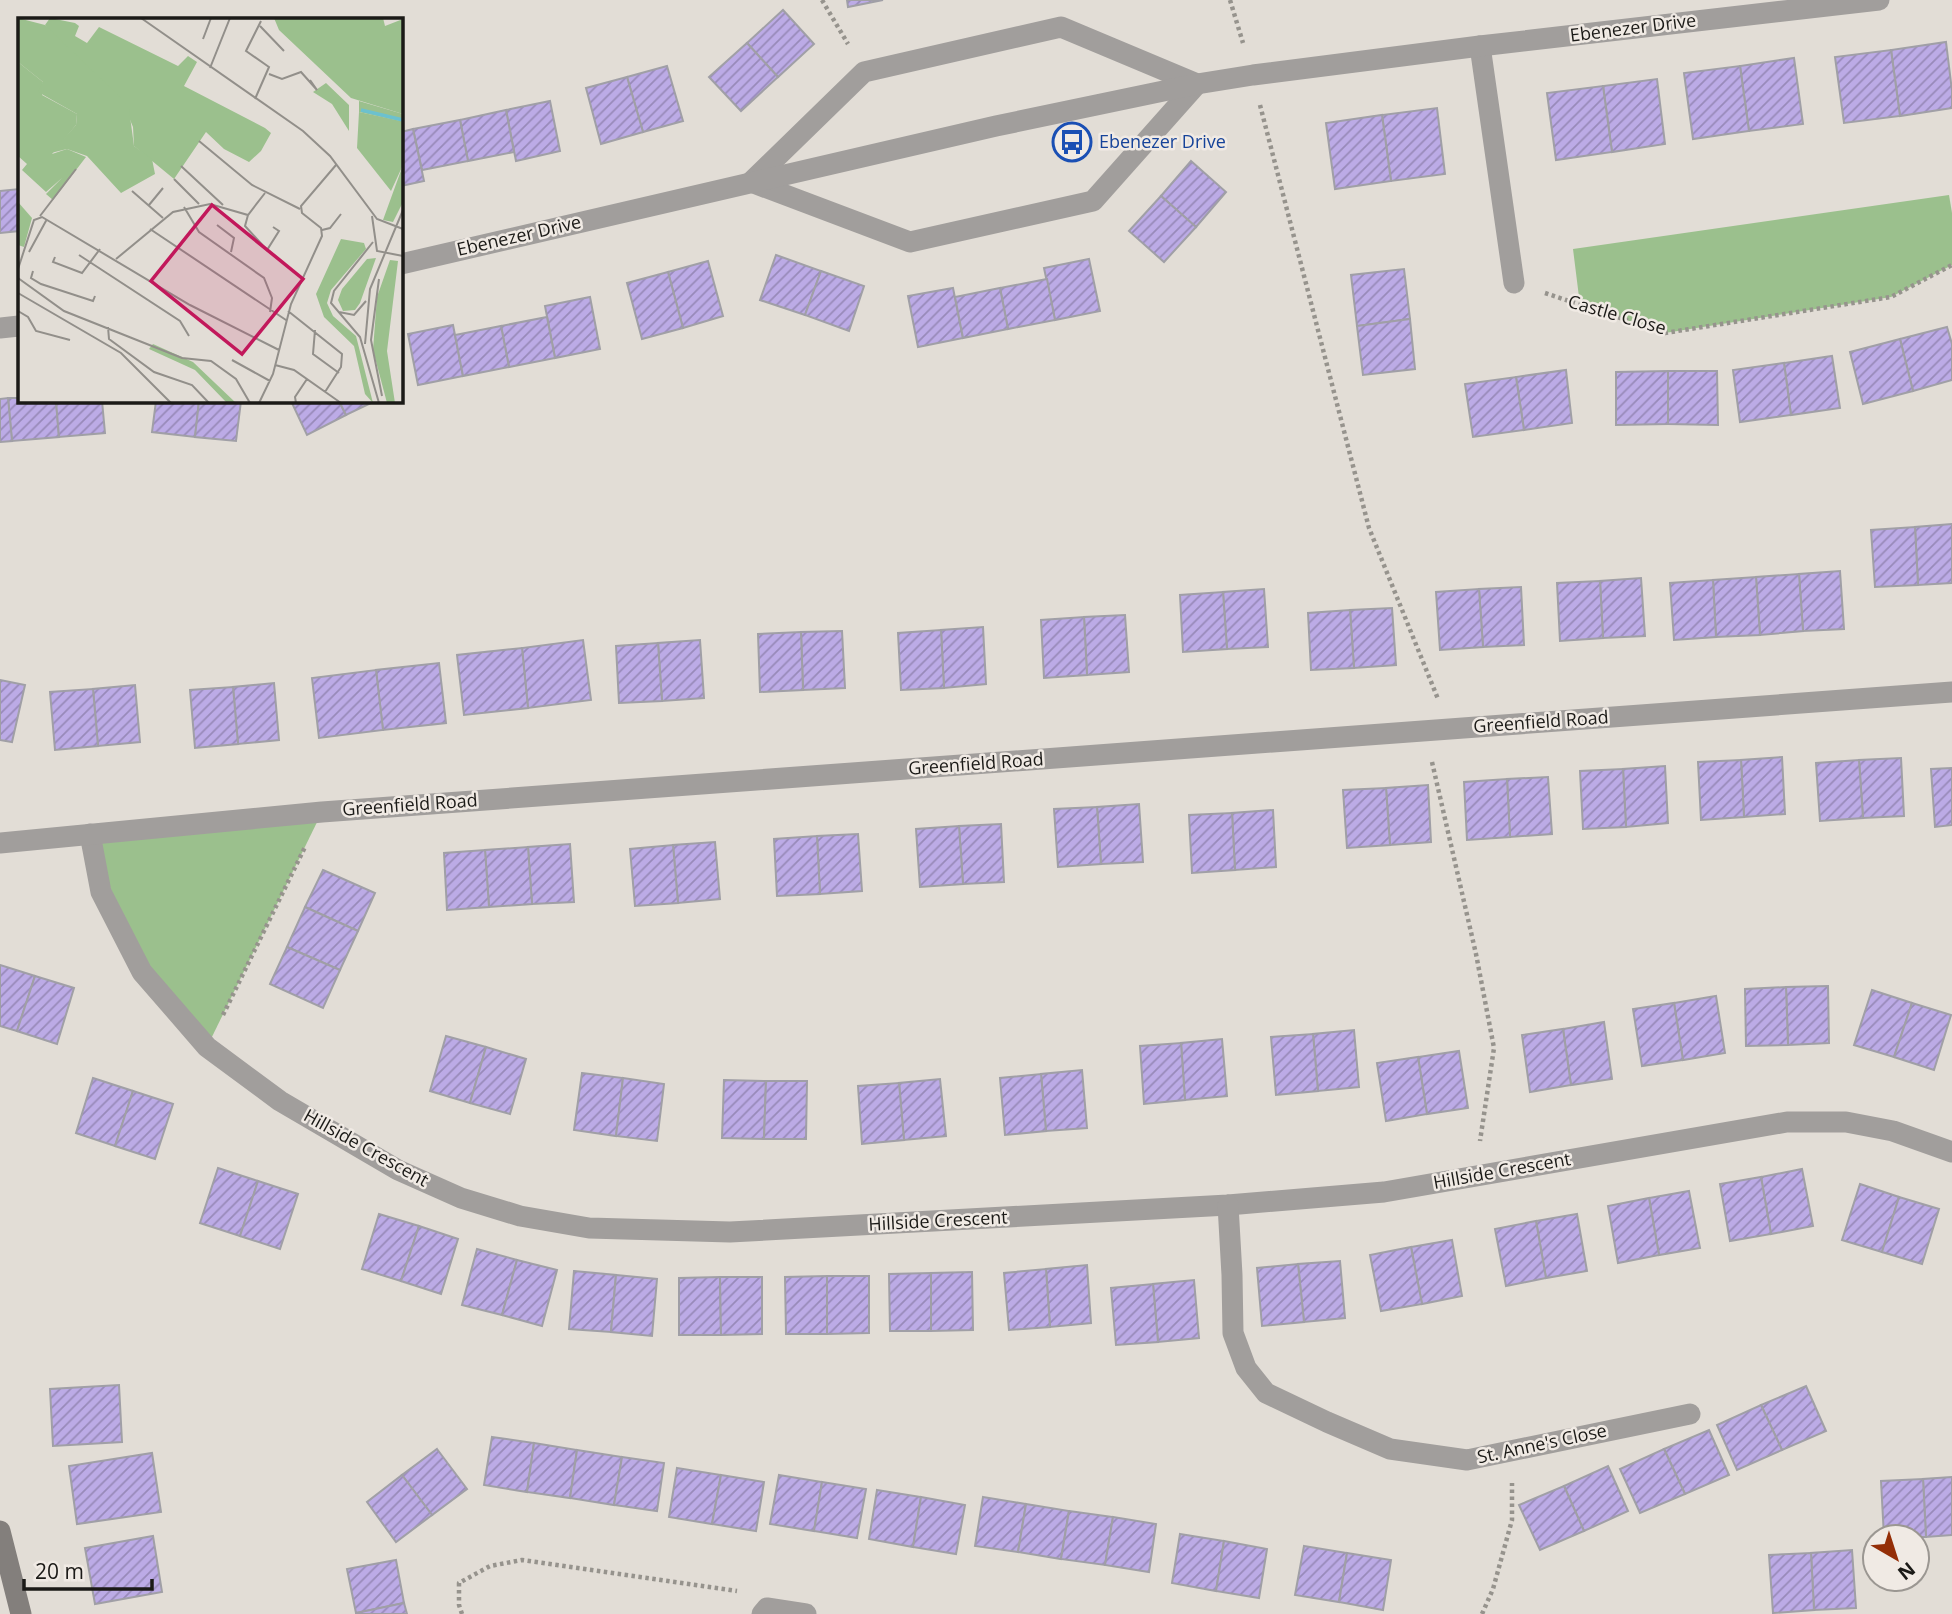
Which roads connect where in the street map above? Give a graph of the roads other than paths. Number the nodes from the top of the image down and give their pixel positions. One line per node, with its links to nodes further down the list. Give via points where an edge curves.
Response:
1 (1879, 0): 2 (street, Ebenezer Drive)
2 (1480, 46): 3 (street, Ebenezer Drive); 6 (street)
3 (1197, 84): 4 (street, Ebenezer Drive); 4 (street, via 1061,27 864,72); 4 (street, via 1093,201 910,242)
4 (751, 182): 5 (street, Ebenezer Drive)
5 (402, 264)
6 (1514, 284)
7 (18, 326): 8 (street)
8 (0, 328)
9 (1952, 692): 10 (street, Greenfield Road, via 323,812)
10 (90, 834): 11 (street, Greenfield Road); 13 (street, Hillside Crescent, via 102,892 142,972 207,1046 280,1101 398,1170 461,1198 520,1216 589,1228 730,1232)
11 (0, 843)
12 (1952, 1152): 13 (street, Hillside Crescent, via 1893,1131 1846,1122 1787,1122 1384,1192)
13 (1228, 1205): 14 (street, St. Anne's Close, via 1233,1332 1247,1368 1266,1393 1327,1422 1390,1448 1467,1460)
14 (1690, 1413)
15 (0, 1531): 17 (street)
16 (764, 1611): 18 (street)
17 (21, 1614)
18 (806, 1614)

